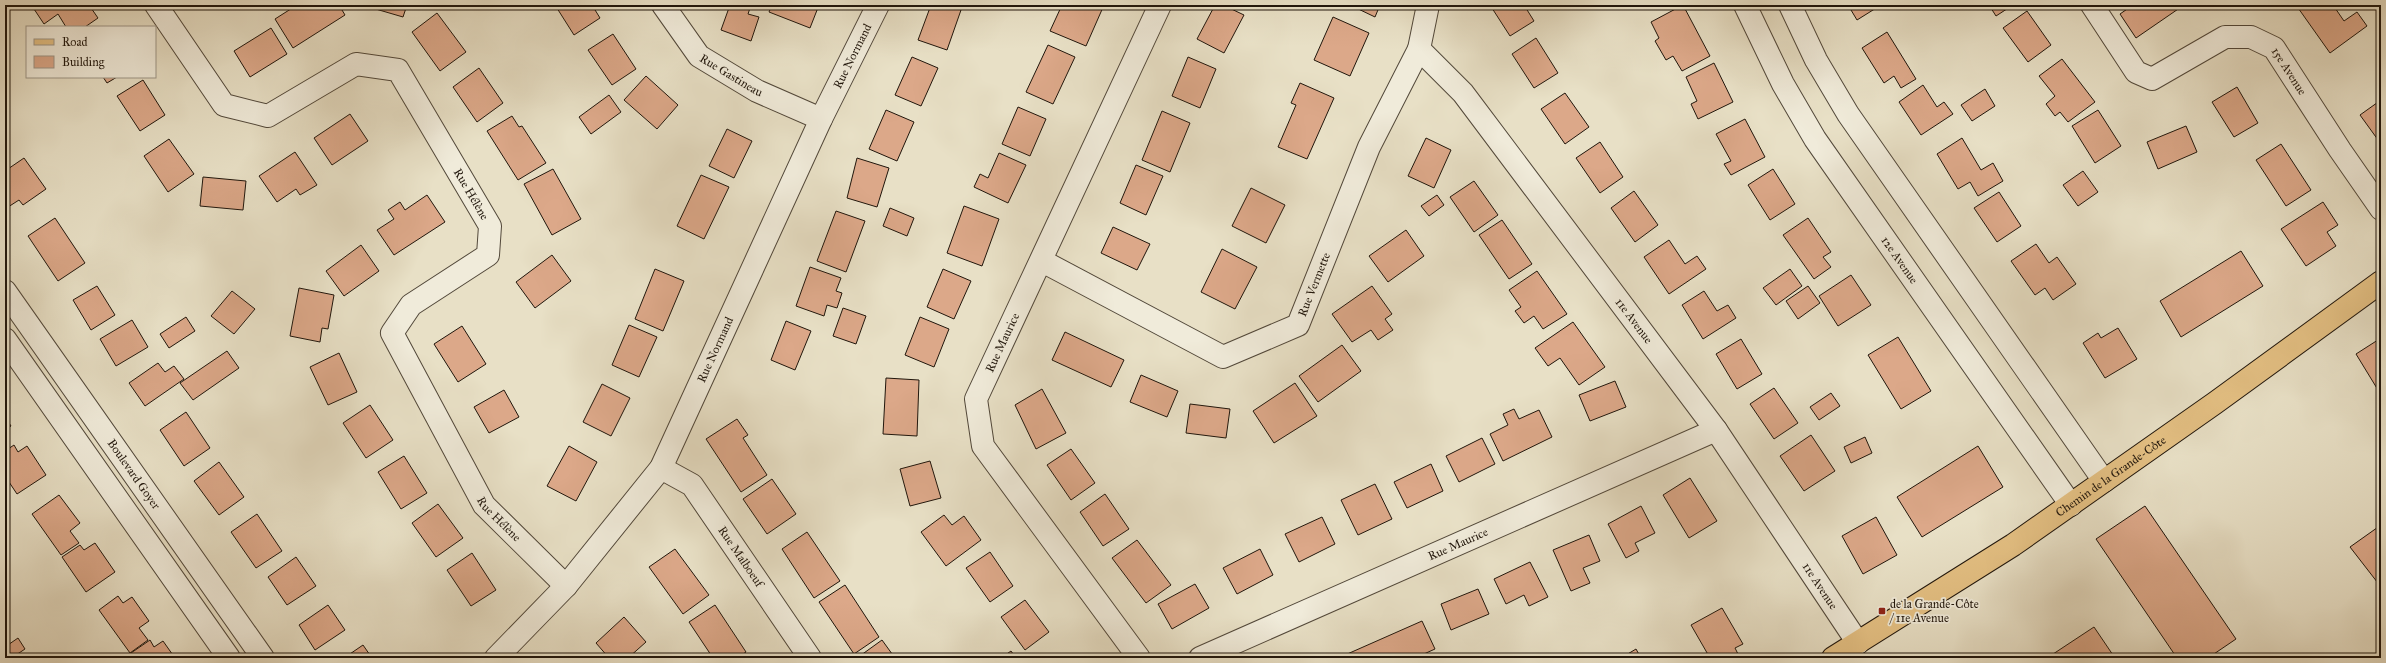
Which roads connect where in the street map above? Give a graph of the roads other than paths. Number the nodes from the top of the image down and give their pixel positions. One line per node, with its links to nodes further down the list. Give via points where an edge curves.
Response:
1 (156, 5): 20 (street, Rue Hélène, via 224,105 268,116 356,64 398,70 490,226 488,254 411,305 392,333 484,505)
2 (663, 5): 10 (street, Rue Gastineau, via 700,56 757,91)
3 (878, 5): 10 (street, Rue Normand)
4 (1160, 5): 12 (street, Rue Maurice)
5 (1428, 5): 9 (street)
6 (1745, 5): 19 (street, 12e Avenue, via 1783,84 1815,139)
7 (1790, 5): 18 (street, via 1816,60 1848,114)
8 (2092, 5): 11 (street, 15e Avenue, via 2136,72 2152,79 2225,37 2252,37 2274,48)
9 (1419, 49): 12 (street, Rue Vermette, via 1369,147 1298,325 1223,358); 16 (street, 11e Avenue, via 1463,93)
10 (821, 119): 17 (street, Rue Normand)
11 (2381, 209)
12 (1042, 261): 26 (street, Rue Maurice, via 976,399 983,446)
13 (2381, 282): 18 (main road, Chemin de la Grande-Côte)
14 (5, 291): 23 (street, Boulevard Goyer)
15 (5, 339): 22 (street)
16 (1716, 430): 21 (street, 11e Avenue); 27 (street, Rue Maurice)
17 (661, 468): 20 (street, Rue Normand); 25 (street, Rue Malboeuf, via 692,485)
18 (2104, 481): 19 (main road, Chemin de la Grande-Côte)
19 (2071, 505): 21 (main road, Chemin de la Grande-Côte)
20 (566, 586): 24 (street, Rue Normand)
21 (1858, 643): 28 (main road, Chemin de la Grande-Côte)
22 (229, 658)
23 (263, 658)
24 (496, 658)
25 (810, 658)
26 (1139, 658)
27 (1200, 658)
28 (1833, 658)

